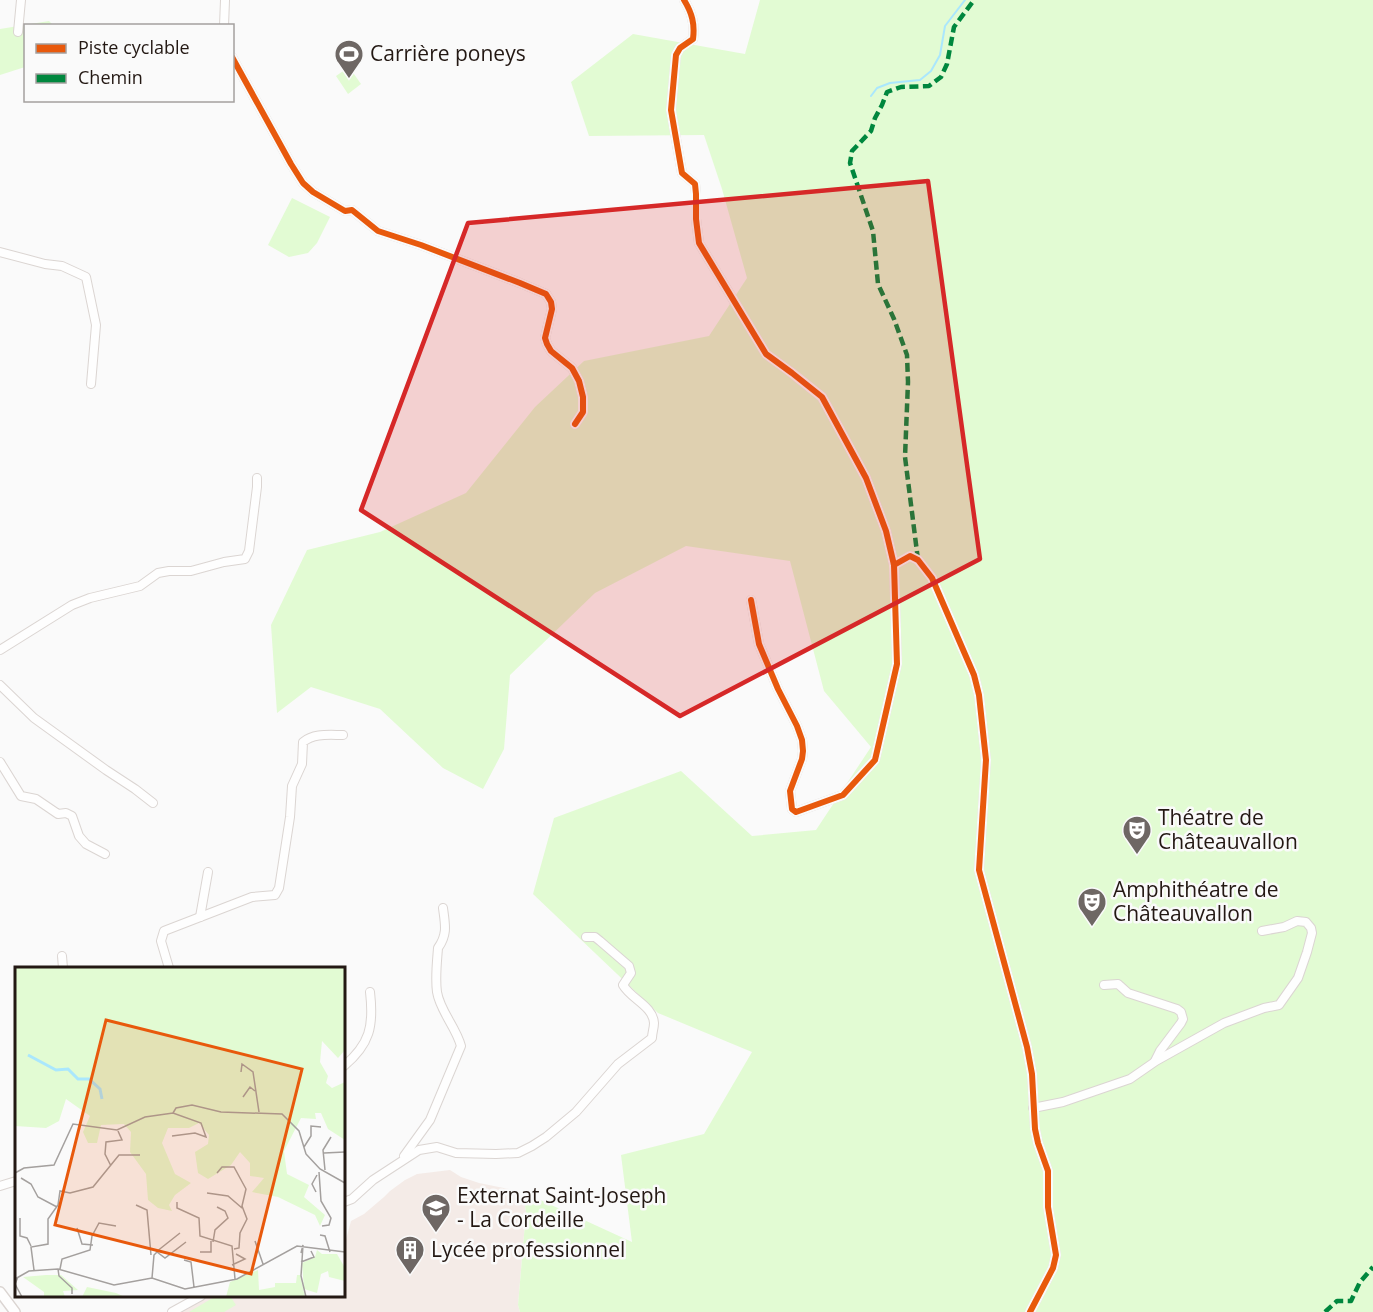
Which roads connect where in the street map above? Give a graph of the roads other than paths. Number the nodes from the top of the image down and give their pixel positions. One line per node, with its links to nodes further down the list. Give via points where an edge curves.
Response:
1 (21, 0): 5 (street)
2 (225, 0): 4 (street)
3 (685, 0): 11 (street, via 695,28 693,39 676,55 671,110 682,173 695,184 699,243 766,354 822,397 866,478)
4 (224, 24)
5 (18, 32)
6 (234, 61): 9 (street, via 291,164 313,192 345,211 352,210 378,231 546,294 552,309 547,344 572,368 583,397 583,412)
7 (0, 252): 8 (street, via 62,266 86,277 96,325)
8 (91, 384)
9 (575, 424)
10 (257, 478): 13 (street, via 245,559 191,571 158,573 140,586 90,597)
11 (894, 565): 12 (street, via 897,664 875,760 843,795 796,812 792,809 790,791 802,759 802,740 759,644); 31 (street, via 910,556 932,578 974,675 986,760 979,870 1026,1047)
12 (751, 600)
13 (0, 650)
14 (0, 685): 17 (street, via 33,718)
15 (343, 735): 21 (street, via 321,735 303,742 275,895 252,897)
16 (0, 762): 18 (street, via 21,796 36,799 58,814 72,816 79,836)
17 (153, 803)
18 (105, 854)
19 (208, 872): 21 (street)
20 (443, 908): 32 (street, via 446,933 438,948 437,993 461,1046 430,1120)
21 (200, 917): 26 (street, via 164,931 160,941)
22 (1262, 931): 29 (street, via 1297,921 1306,922 1311,928 1298,978 1279,1005 1224,1023)
23 (586, 937): 32 (street, via 595,937 629,966 631,973 623,985 651,1012 652,1038 618,1064 576,1112 546,1137 518,1153 456,1153 437,1147 419,1150)
24 (62, 956): 25 (street)
25 (63, 967)
26 (168, 967)
27 (1104, 985): 29 (street, via 1118,984 1128,993 1181,1012 1181,1023)
28 (370, 992): 30 (street, via 368,1034 360,1051)
29 (1155, 1061): 31 (street, via 1130,1079)
30 (345, 1065)
31 (1033, 1108): 40 (street, via 1038,1143 1048,1171 1048,1207 1056,1255)
32 (400, 1162): 35 (street)
33 (15, 1181): 34 (street)
34 (0, 1186)
35 (345, 1202)
36 (0, 1292): 38 (main road)
37 (199, 1297): 39 (street)
38 (15, 1312)
39 (172, 1312)
40 (1030, 1312)

